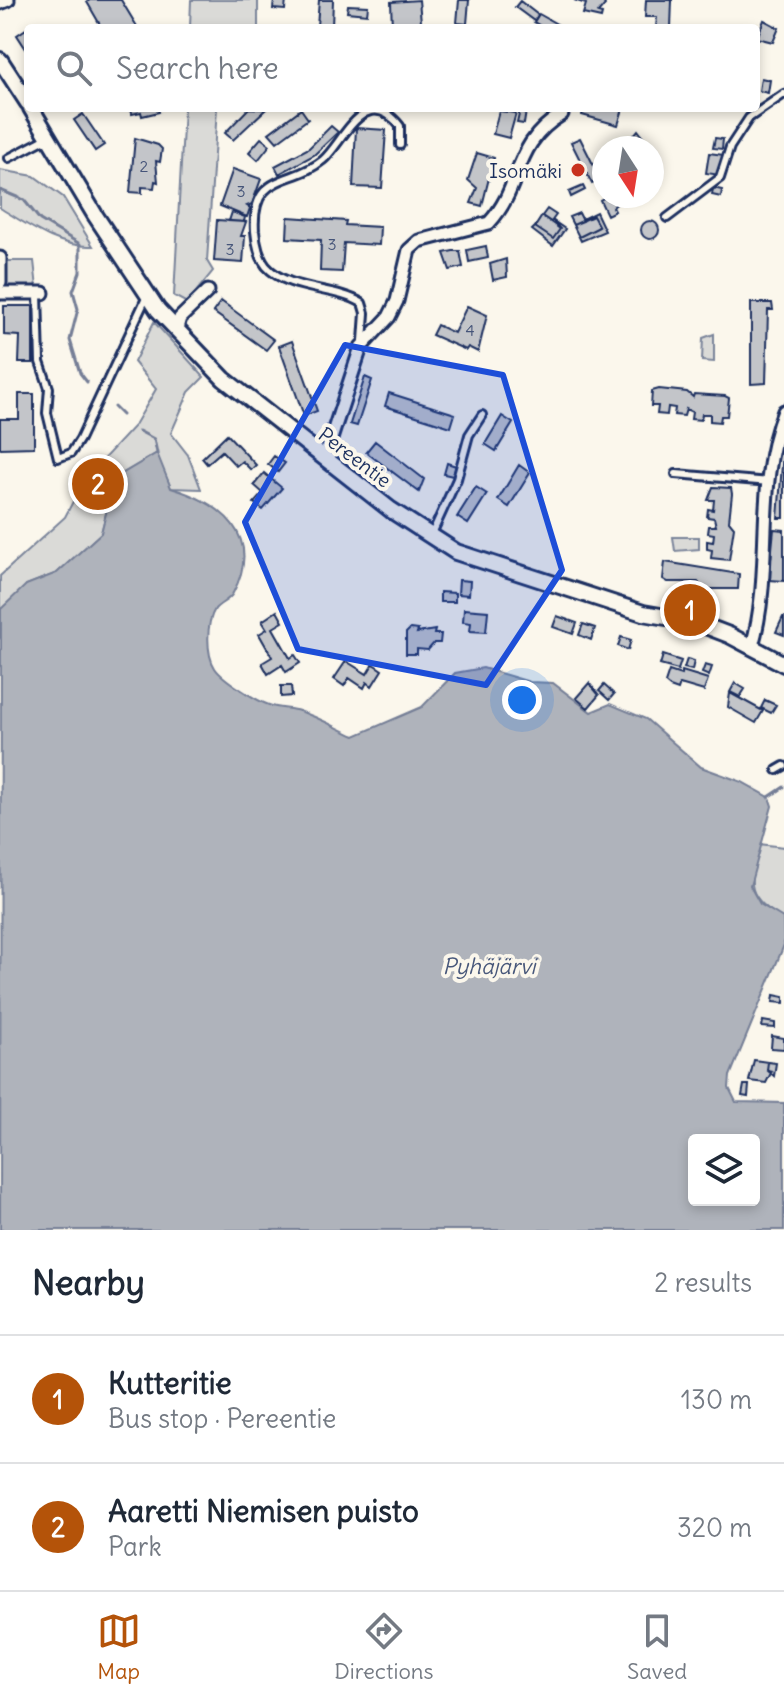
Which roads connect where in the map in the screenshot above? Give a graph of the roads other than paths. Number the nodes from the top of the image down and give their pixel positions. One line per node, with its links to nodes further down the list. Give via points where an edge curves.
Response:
1 (8, 0): 2 (street)
2 (0, 3)
3 (0, 60): 5 (street, Pereentie)
4 (784, 94): 6 (lane)
5 (24, 98)
6 (760, 110)
7 (33, 112): 10 (street, Pereentie)
8 (758, 112): 13 (lane, via 730,147 720,178)
9 (562, 114): 21 (street, via 525,147 509,194 489,223 414,245 389,317)
10 (49, 137): 12 (lane); 19 (street, Pereentie)
11 (400, 145): 21 (lane, via 400,126 385,113 352,120 324,159 265,189 255,213 266,266 293,283 362,303)
12 (9, 158)
13 (667, 218)
14 (0, 258): 15 (street)
15 (0, 283)
16 (208, 291): 20 (street, via 180,318)
17 (0, 293): 18 (street)
18 (40, 296): 19 (lane, via 40,362 49,388 47,413 58,458 71,453)
19 (147, 296): 20 (street, Pereentie)
20 (177, 328): 24 (street, Pereentie, via 224,379)
21 (363, 344): 24 (street)
22 (784, 411): 26 (street)
23 (482, 415): 27 (lane, via 469,435 457,479)
24 (322, 456): 27 (street, Pereentie)
25 (676, 474): 26 (lane)
26 (770, 482): 28 (street)
27 (430, 538): 28 (street, Pereentie, via 480,562 643,613 695,622)
28 (752, 646): 29 (street, Pereentie)
29 (784, 664)

